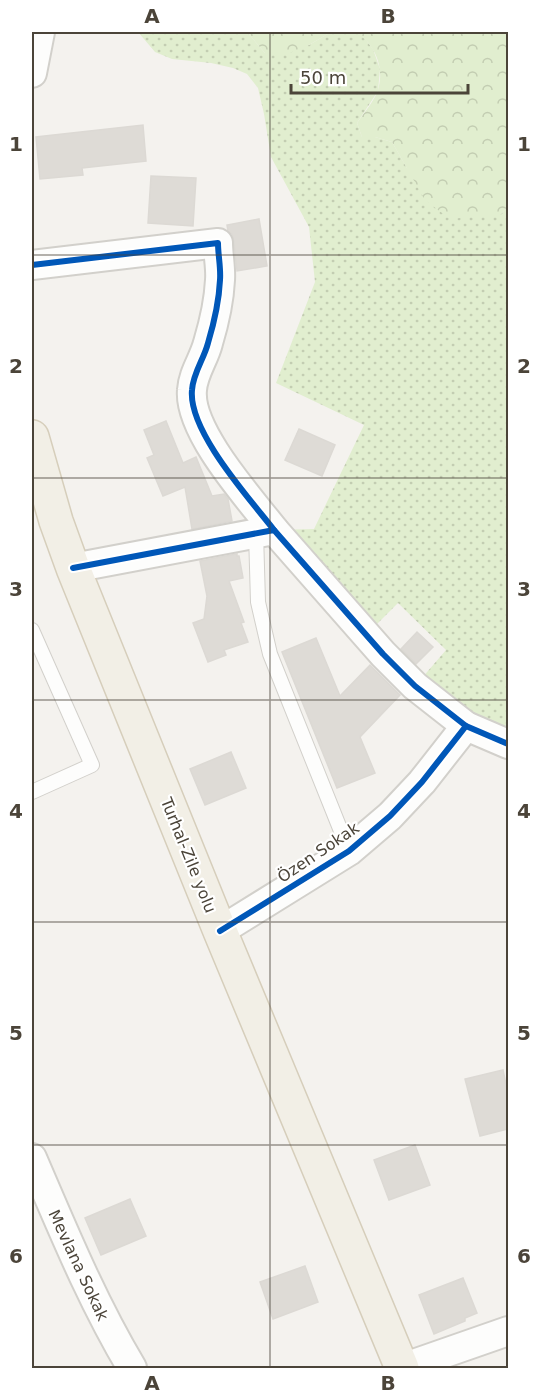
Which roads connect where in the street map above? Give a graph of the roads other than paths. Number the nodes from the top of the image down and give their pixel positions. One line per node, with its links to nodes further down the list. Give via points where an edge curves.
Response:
1 (40, 32): 2 (street)
2 (32, 73)
3 (32, 265): 6 (street, via 218,243 220,279 215,314 208,345 195,373 193,406 212,447)
4 (32, 437): 5 (main road, Turhal-Zile yolu)
5 (40, 497): 7 (main road, Turhal-Zile yolu, via 56,520)
6 (265, 532): 7 (street); 9 (street, via 415,686); 12 (lane, via 258,602 270,654)
7 (73, 568): 13 (main road, Turhal-Zile yolu)
8 (32, 630): 11 (lane, via 92,765)
9 (466, 726): 10 (street); 12 (street, Özen Sokak, via 422,782)
10 (508, 744)
11 (32, 792)
12 (350, 851): 13 (street, Özen Sokak)
13 (220, 932): 17 (main road, Turhal-Zile yolu)
14 (32, 1158): 16 (street, Mevlana Sokak, via 82,1275)
15 (508, 1330): 17 (street)
16 (132, 1368)
17 (402, 1368)

